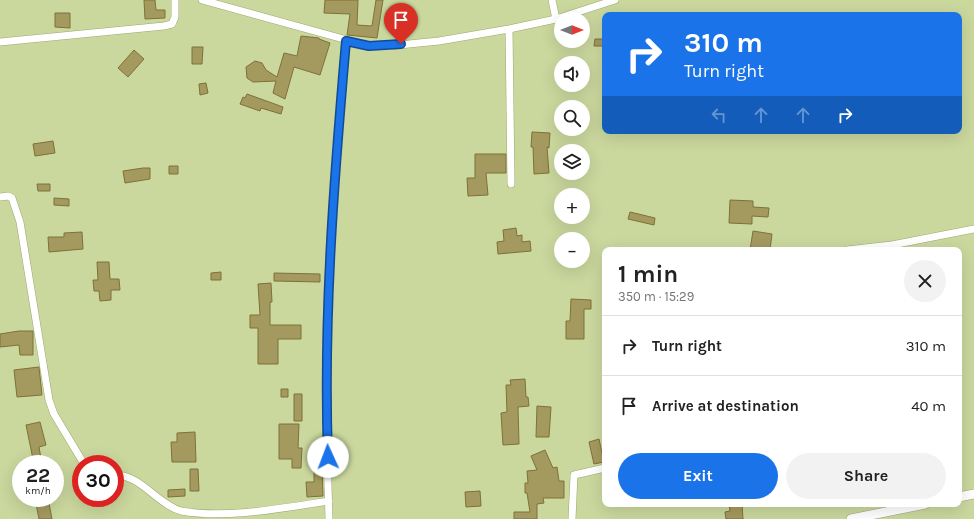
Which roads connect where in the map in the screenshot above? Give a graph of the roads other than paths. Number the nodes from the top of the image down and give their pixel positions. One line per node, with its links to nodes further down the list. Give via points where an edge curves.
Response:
1 (175, 0): 10 (street, via 175,18 172,24 164,26)
2 (202, 0): 9 (street)
3 (552, 0): 5 (street)
4 (615, 0): 6 (street)
5 (555, 12)
6 (578, 12)
7 (554, 19): 8 (street)
8 (509, 29): 9 (street, via 439,41 389,46 369,46); 11 (street)
9 (346, 41): 20 (street, via 328,296 326,397)
10 (0, 42)
11 (511, 184)
12 (0, 197): 15 (street, via 12,198 20,222 49,400 54,414)
13 (974, 229): 14 (street)
14 (874, 247)
15 (79, 455)
16 (602, 469): 23 (street, via 574,476)
17 (124, 477): 20 (street, via 180,511 206,516 234,516)
18 (974, 494): 19 (street)
19 (962, 496)
20 (329, 501): 22 (street)
21 (910, 507): 24 (street)
22 (330, 519)
23 (572, 519)
24 (851, 519)

